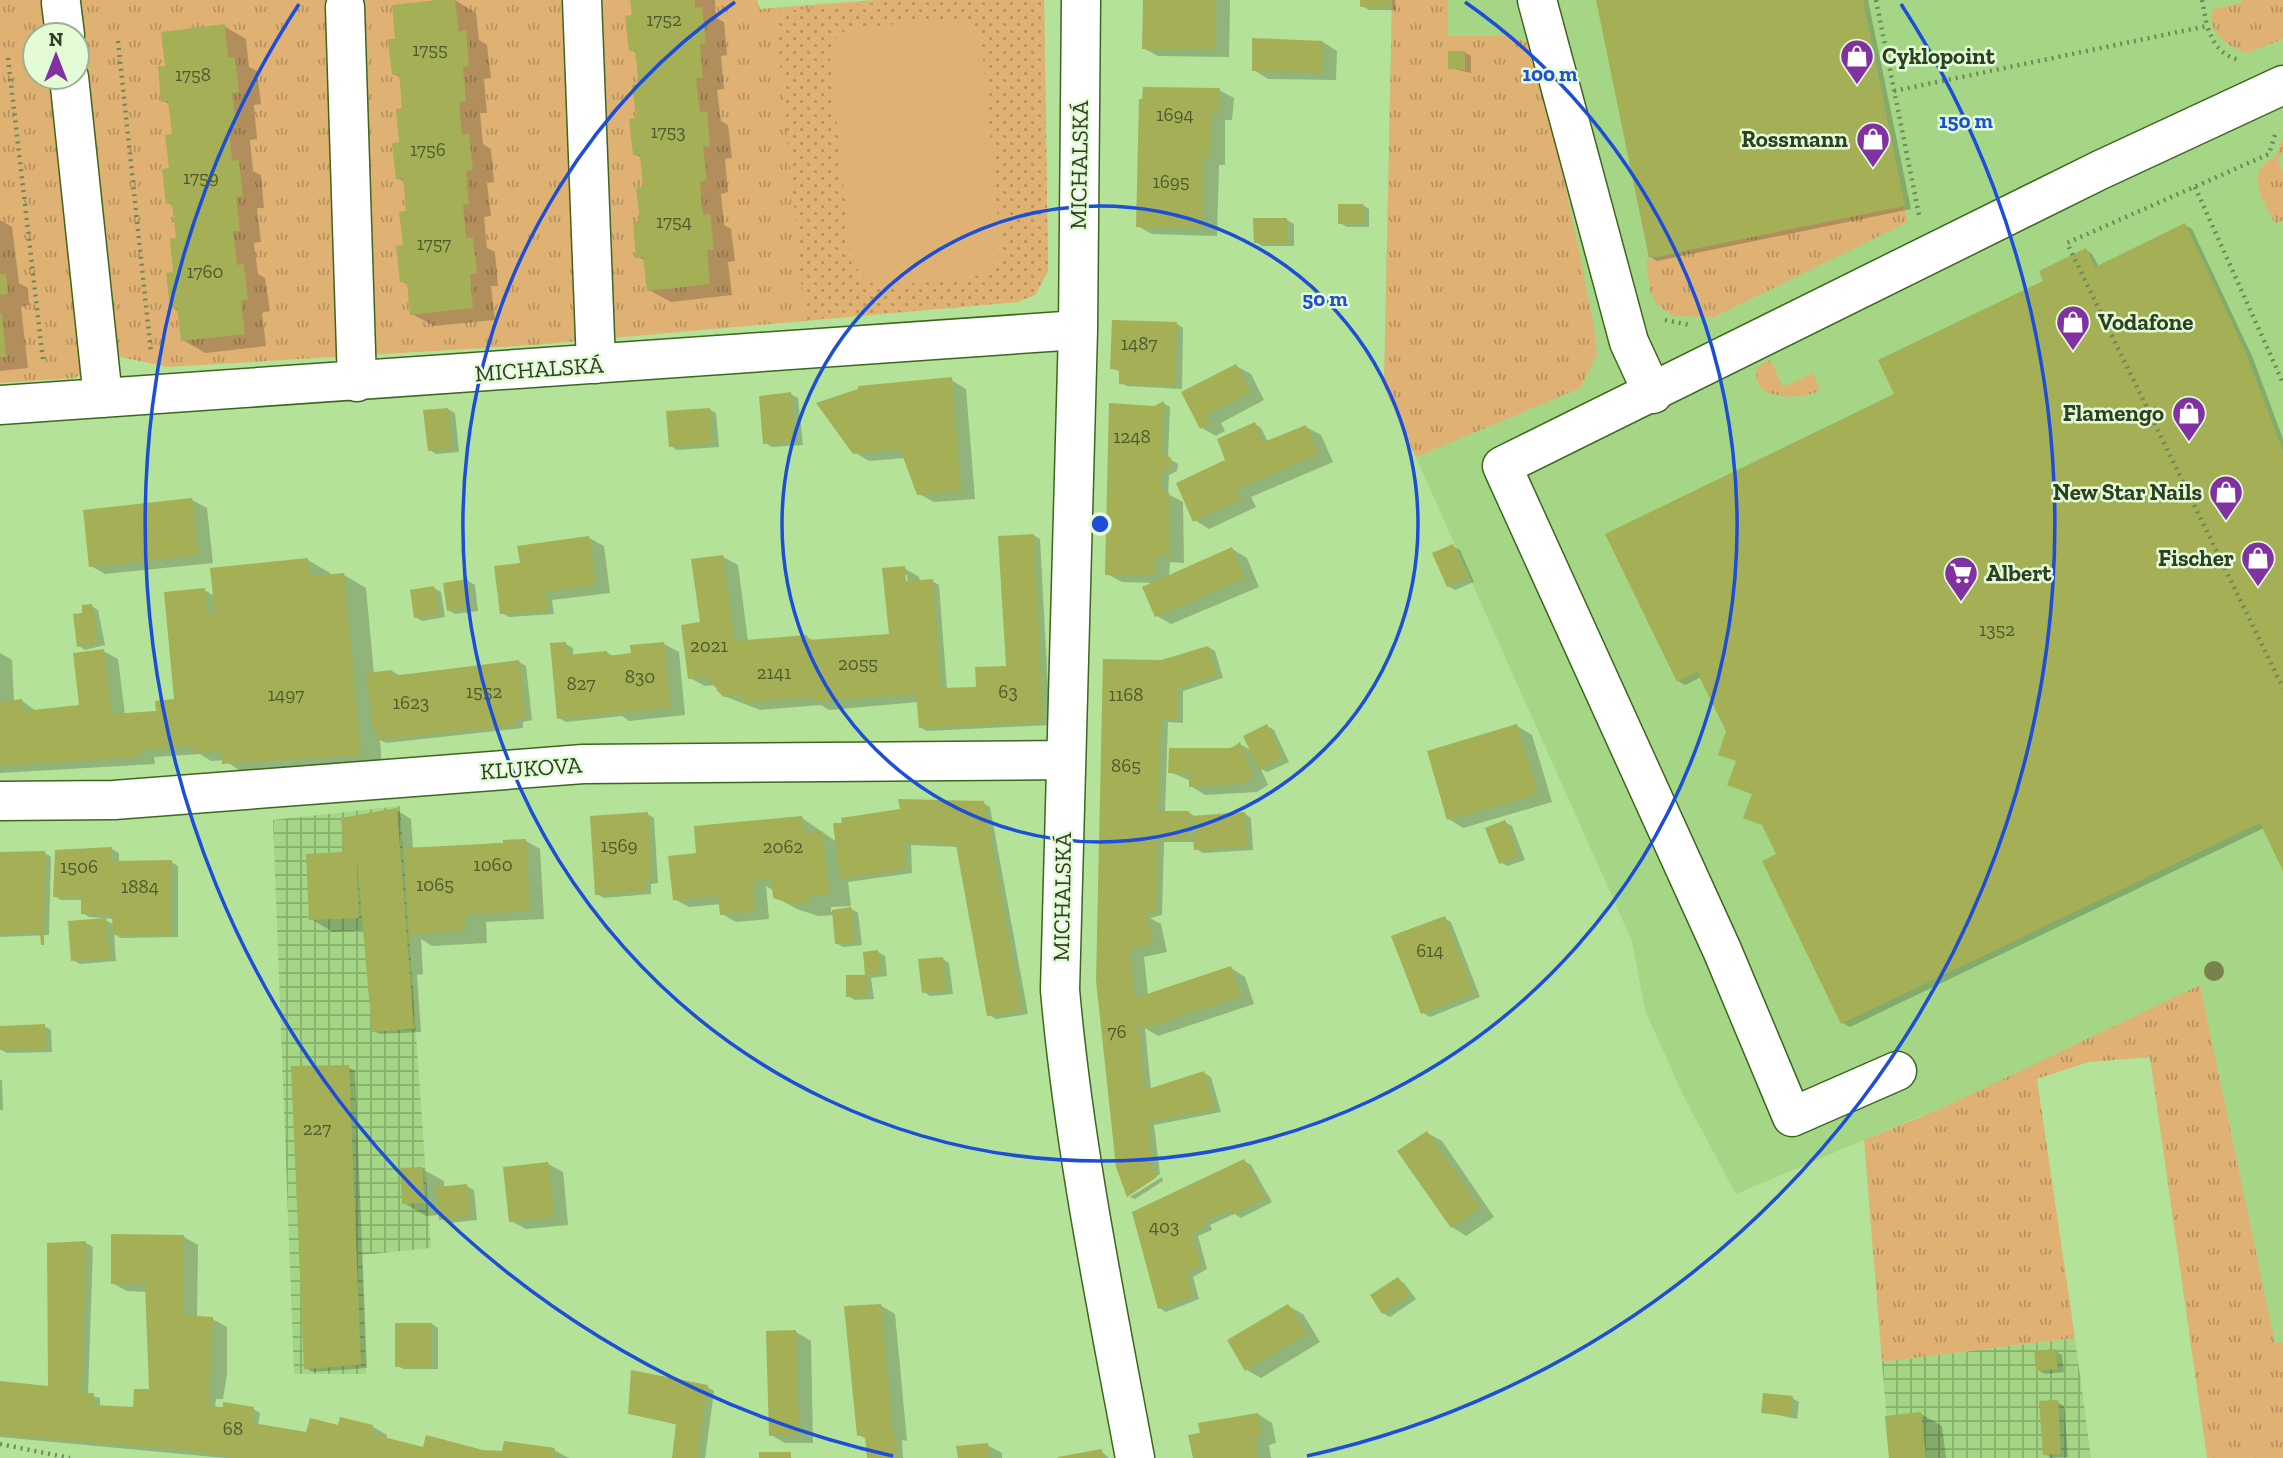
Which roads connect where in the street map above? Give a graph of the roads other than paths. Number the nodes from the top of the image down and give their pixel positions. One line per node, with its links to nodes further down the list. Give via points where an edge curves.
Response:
1 (582, 0): 8 (street)
2 (1081, 0): 7 (street, MICHALSKÁ)
3 (1537, 0): 10 (street, via 1629,342)
4 (345, 7): 9 (street)
5 (2283, 85): 10 (street, via 2100,170)
6 (70, 91): 11 (street)
7 (1078, 330): 8 (street, MICHALSKÁ); 13 (street, MICHALSKÁ)
8 (596, 364): 9 (street, MICHALSKÁ)
9 (357, 382): 11 (street, MICHALSKÁ)
10 (1653, 394): 15 (street, via 1502,466 1722,950 1792,1116)
11 (103, 398): 12 (street, MICHALSKÁ)
12 (0, 405)
13 (1064, 760): 14 (street, KLUKOVA, via 583,764 114,800); 16 (street, MICHALSKÁ, via 1060,990 1069,1085)
14 (0, 801)
15 (1897, 1071)
16 (1135, 1458)

